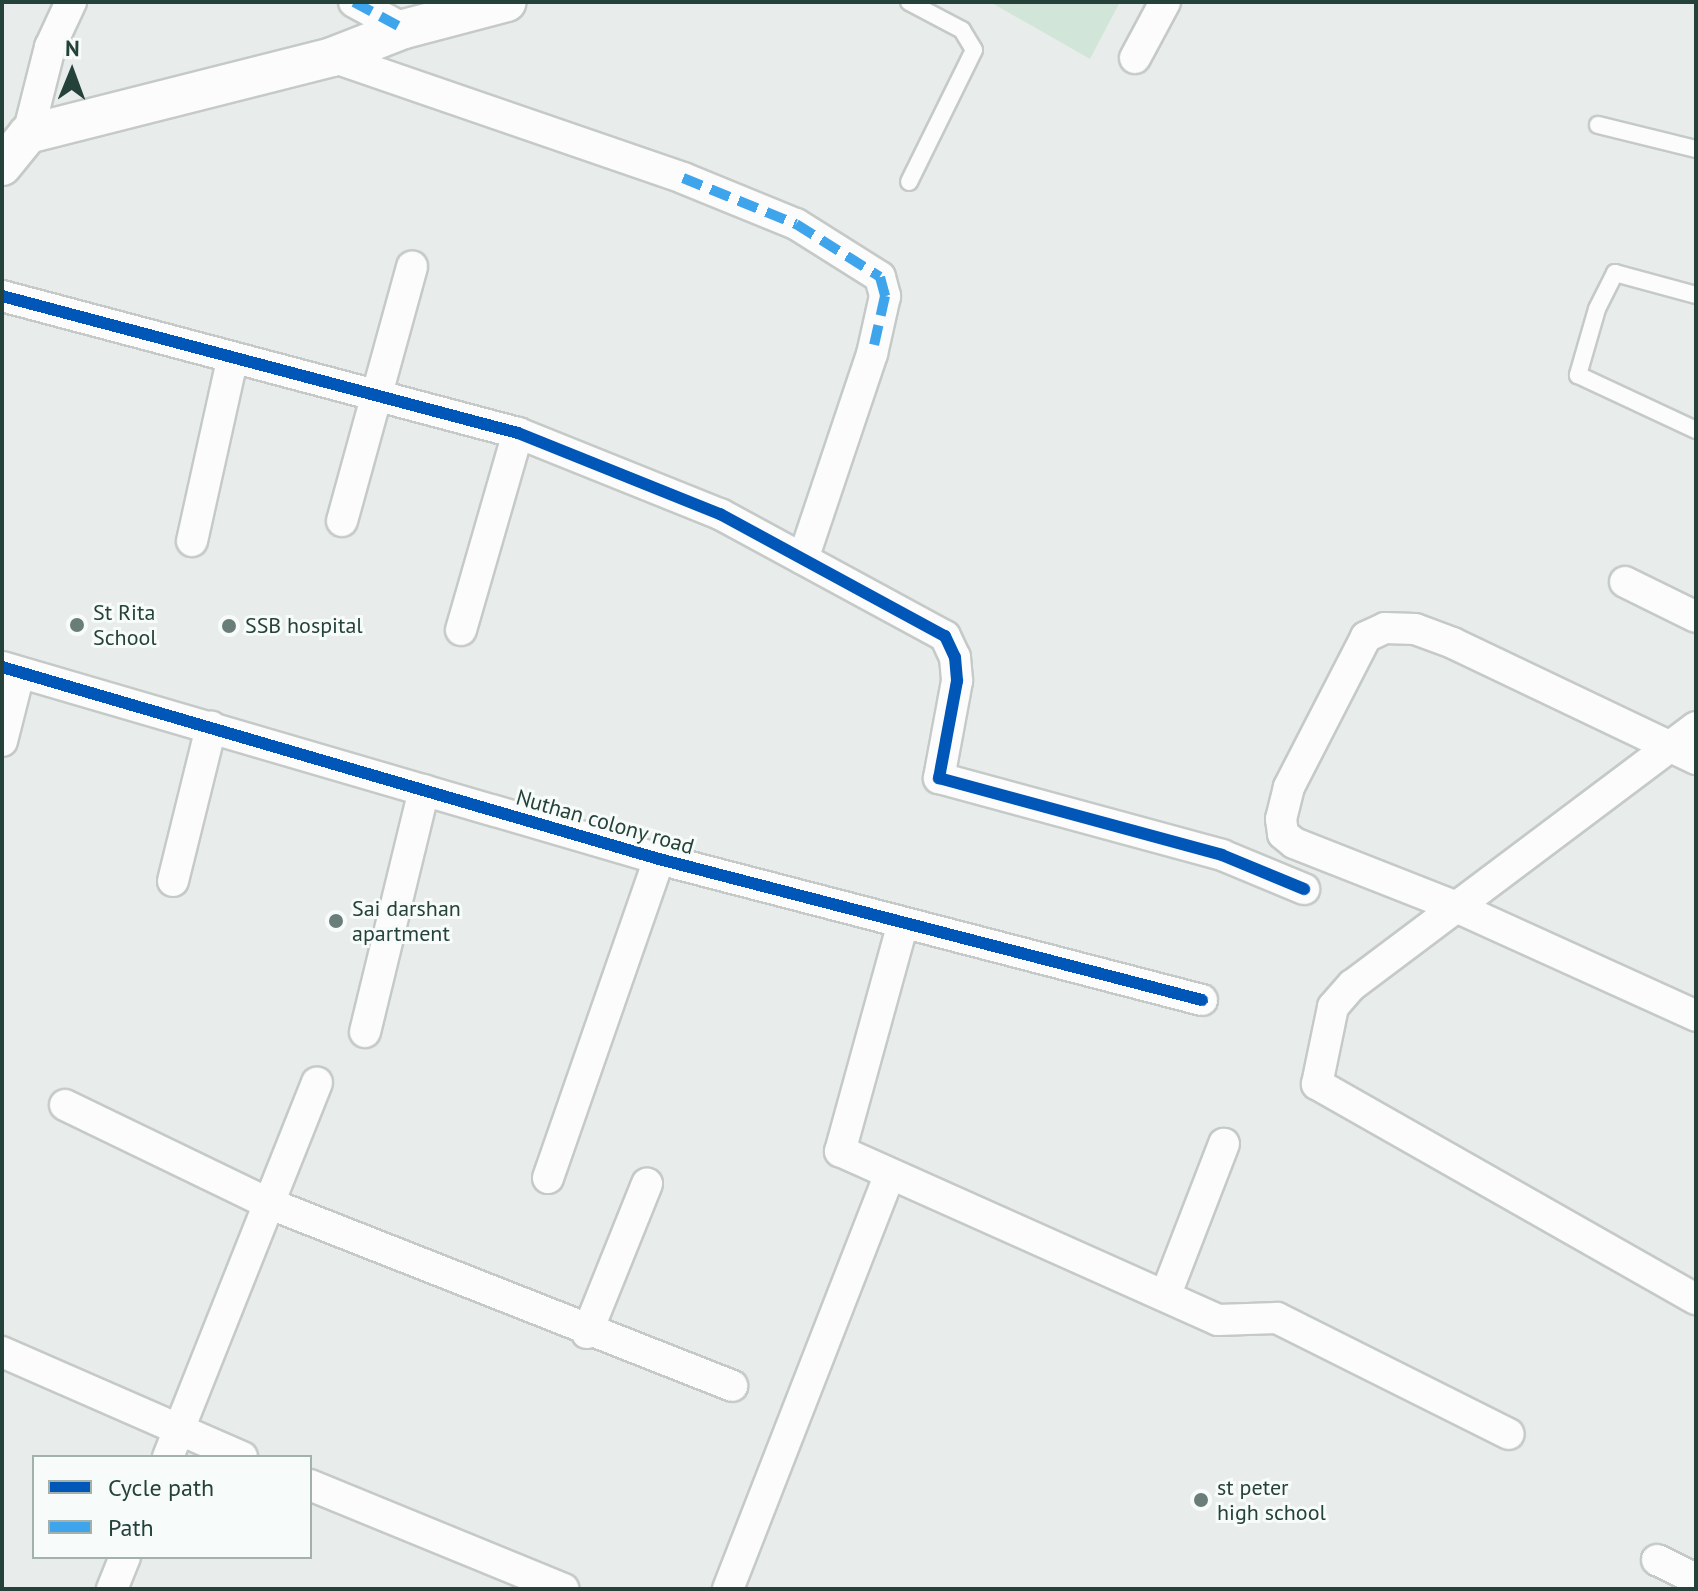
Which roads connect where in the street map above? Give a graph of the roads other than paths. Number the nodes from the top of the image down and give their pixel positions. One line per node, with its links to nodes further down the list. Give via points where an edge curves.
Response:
1 (71, 2): 10 (street, via 50,47)
2 (354, 2): 6 (street)
3 (507, 2): 6 (street)
4 (909, 2): 13 (lane, via 962,30 974,50)
5 (1165, 2): 8 (street)
6 (404, 29): 7 (street)
7 (332, 57): 10 (street); 23 (street, via 683,178 796,224 880,277 885,296 872,354)
8 (1135, 58)
9 (1598, 125): 11 (lane)
10 (28, 134): 12 (street)
11 (1696, 149)
12 (2, 166)
13 (909, 182)
14 (412, 266): 18 (street)
15 (1696, 295): 19 (lane, via 1615,273 1597,309 1578,375)
16 (2, 296): 17 (street)
17 (232, 361): 18 (street); 22 (street)
18 (375, 394): 20 (street); 21 (street)
19 (1696, 430)
20 (518, 433): 23 (street, via 720,514); 26 (street)
21 (342, 521)
22 (192, 541)
23 (803, 559): 35 (street, via 945,636 955,657 957,681 939,778 1222,855)
24 (1625, 582): 25 (street)
25 (1696, 617)
26 (461, 630)
27 (11, 671): 28 (street, Nuthan colony road); 30 (street)
28 (211, 727): 32 (street, Nuthan colony road); 34 (street)
29 (1696, 727): 31 (street)
30 (2, 741)
31 (1684, 752): 36 (street); 36 (street, via 1440,638 1415,629 1385,628 1366,637 1289,787 1283,834 1294,843)
32 (424, 790): 33 (street, Nuthan colony road); 40 (street)
33 (659, 859): 37 (street, Nuthan colony road); 45 (street)
34 (173, 881)
35 (1304, 889)
36 (1454, 906): 39 (street); 49 (street, via 1352,985 1333,1007 1317,1084)
37 (903, 923): 38 (street, Nuthan colony road); 44 (street, via 840,1151)
38 (1202, 1000)
39 (1696, 1016)
40 (365, 1032)
41 (317, 1083): 47 (street)
42 (65, 1105): 47 (street)
43 (1224, 1144): 48 (street)
44 (889, 1175): 48 (street); 62 (street)
45 (548, 1178)
46 (647, 1184): 50 (street)
47 (268, 1203): 50 (street); 54 (street)
48 (1166, 1294): 53 (street, via 1218,1320 1277,1318)
49 (1696, 1299)
50 (587, 1333): 52 (street)
51 (2, 1352): 54 (street)
52 (732, 1386)
53 (1509, 1434)
54 (174, 1444): 55 (street)
55 (232, 1455)
56 (312, 1486): 61 (street)
57 (124, 1559): 60 (street)
58 (1657, 1560): 59 (street)
59 (1696, 1579)
60 (112, 1589)
61 (564, 1589)
62 (728, 1589)

